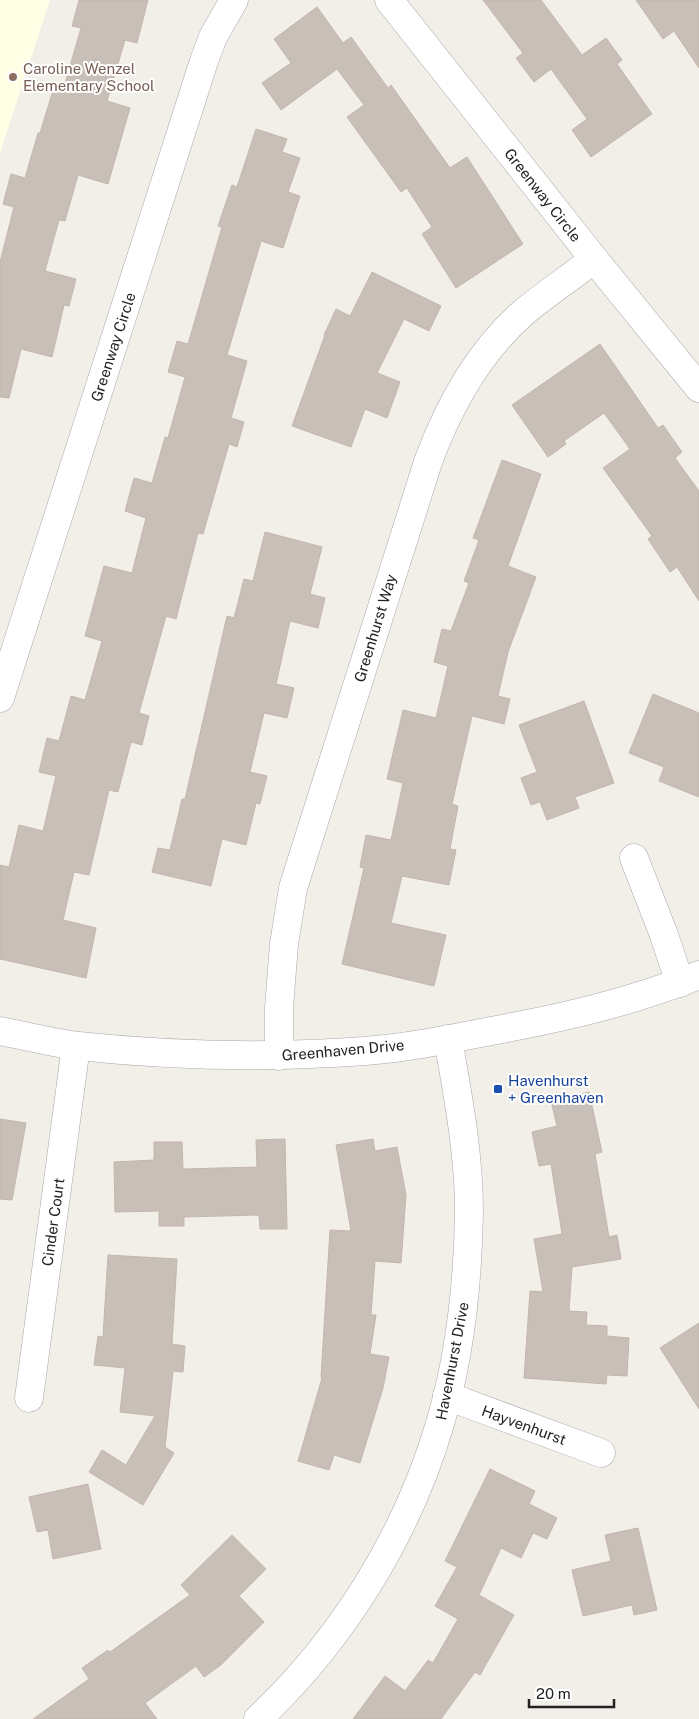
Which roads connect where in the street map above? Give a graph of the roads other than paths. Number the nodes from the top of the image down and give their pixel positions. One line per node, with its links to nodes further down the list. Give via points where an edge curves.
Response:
1 (234, 0): 5 (street, Greenway Circle, via 204,61)
2 (389, 0): 3 (street, Greenway Circle)
3 (594, 259): 4 (street, Greenway Circle); 11 (street, Greenhurst Way, via 524,313 495,342 464,383 442,424 293,888 284,944)
4 (699, 388)
5 (0, 698)
6 (634, 858): 7 (street, Greenhaven Drive, via 664,935)
7 (690, 979): 9 (street, Greenhaven Drive, via 607,1006)
8 (0, 1032): 10 (street, Greenhaven Drive)
9 (448, 1039): 11 (street, Greenhaven Drive, via 366,1051); 12 (street, Havenhurst Drive, via 461,1120 469,1210 465,1295)
10 (76, 1046): 11 (street, Greenhaven Drive, via 206,1055); 13 (street, Cinder Court)
11 (279, 1056)
12 (447, 1396): 14 (street, Hayvenhurst); 15 (street, Havenhurst Drive, via 418,1488 387,1552 320,1652)
13 (30, 1398)
14 (601, 1454)
15 (258, 1719)

